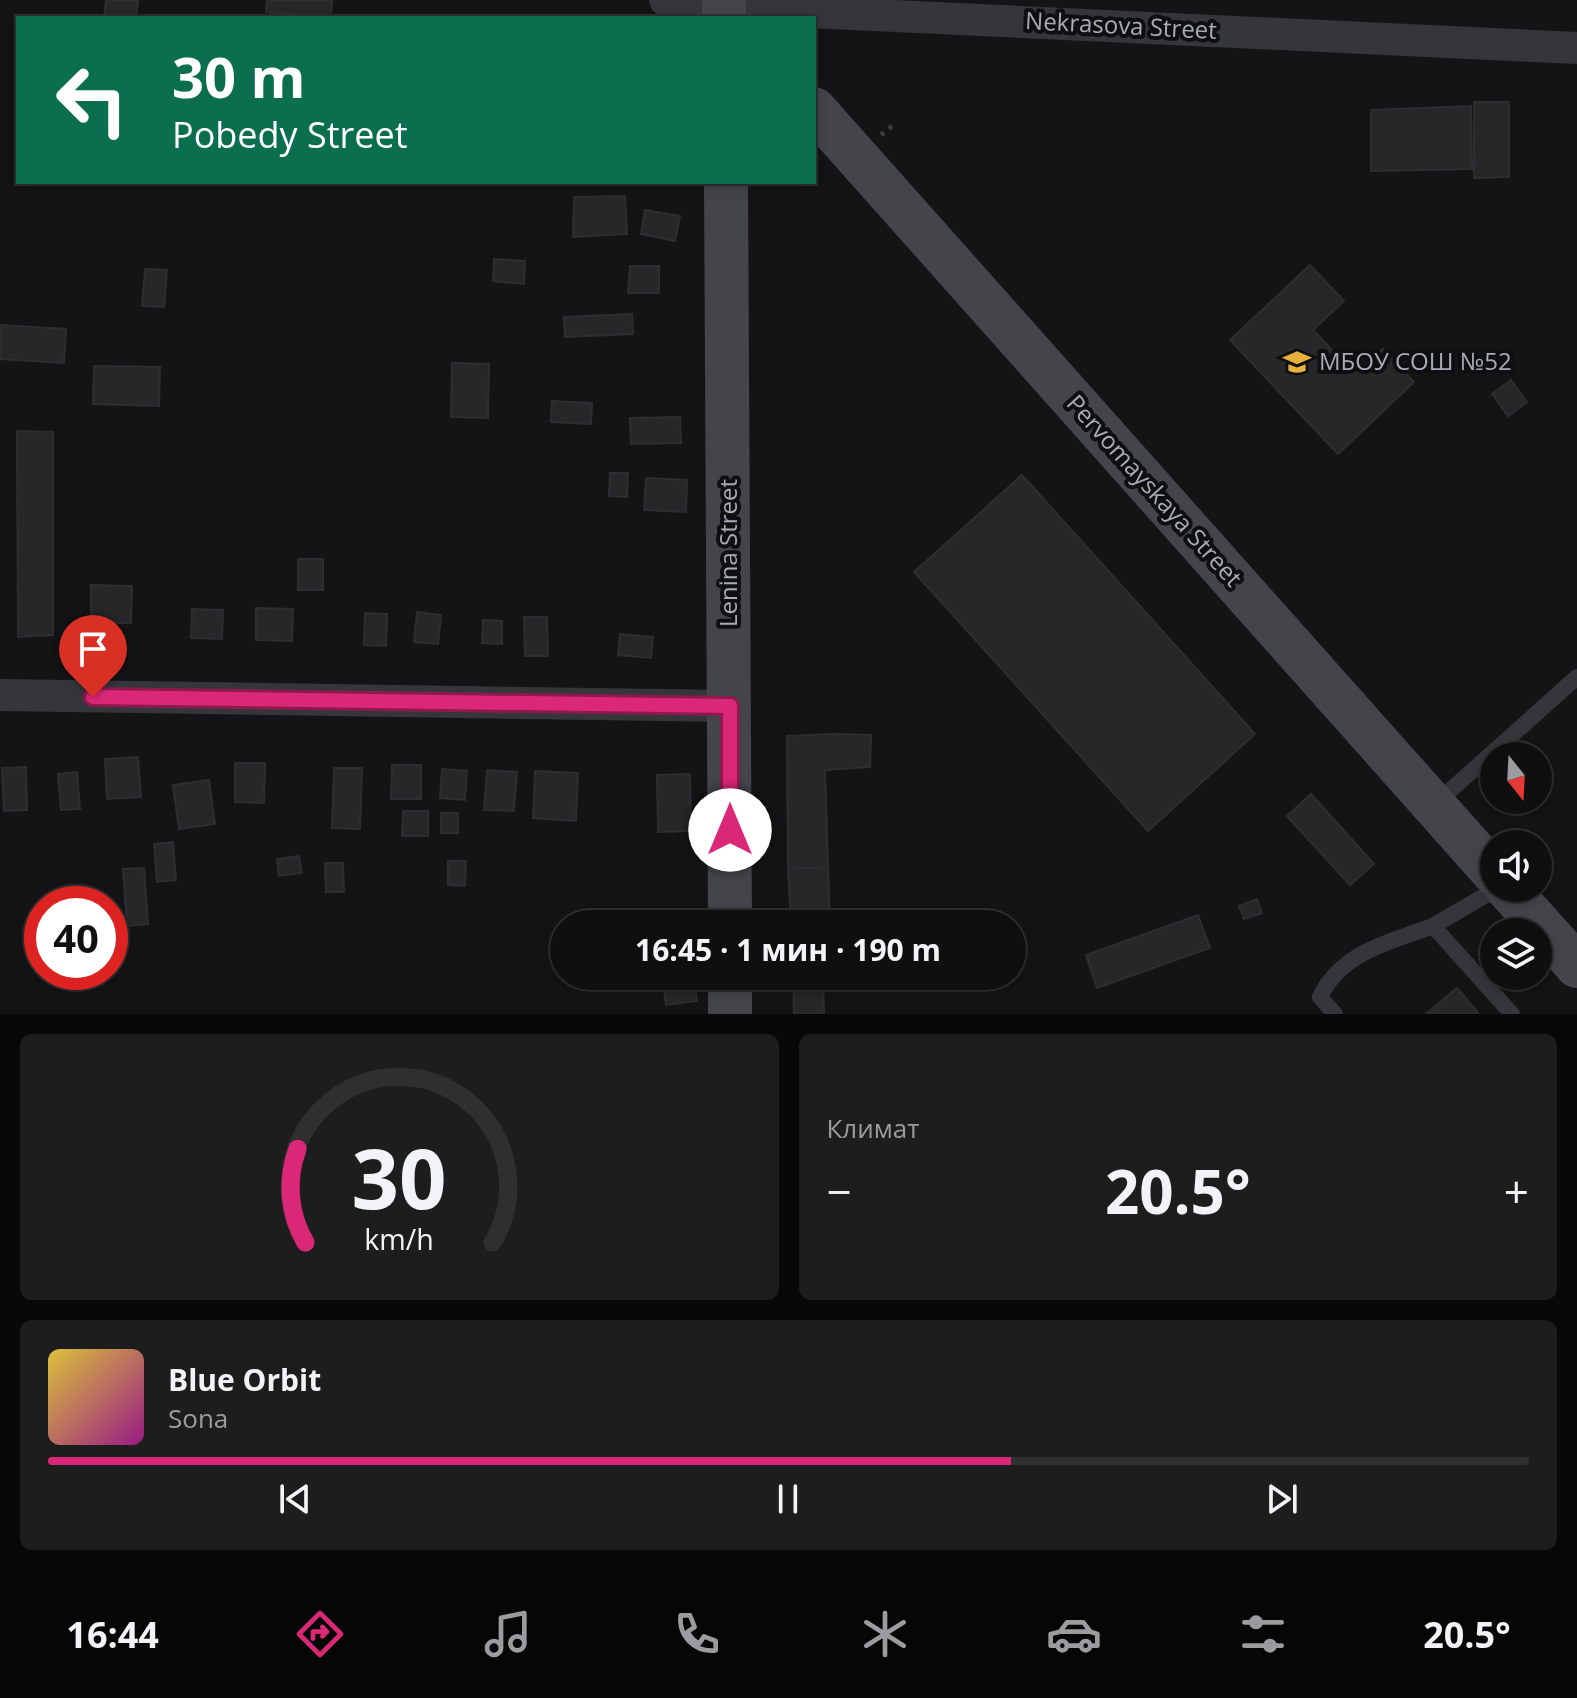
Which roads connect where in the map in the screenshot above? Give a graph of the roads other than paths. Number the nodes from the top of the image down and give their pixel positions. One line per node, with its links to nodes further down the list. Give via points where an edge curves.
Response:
1 (665, 0): 2 (street, Nekrasova Street)
2 (726, 11): 3 (street, Nekrasova Street)
3 (1577, 48)
4 (816, 111): 9 (street, Pervomayskaya Street)
5 (726, 184): 8 (street, Lenina Street)
6 (1577, 677): 9 (lane)
7 (0, 695): 8 (street)
8 (730, 706): 13 (street, Lenina Street)
9 (1434, 805): 10 (street, Pervomayskaya Street)
10 (1480, 857)
11 (1480, 899): 14 (lane)
12 (1520, 902): 15 (street)
13 (730, 910)
14 (1433, 926): 18 (lane, via 1356,955 1320,997); 19 (lane)
15 (1577, 966)
16 (730, 990): 17 (street)
17 (730, 1014)
18 (1335, 1014)
19 (1512, 1014)

